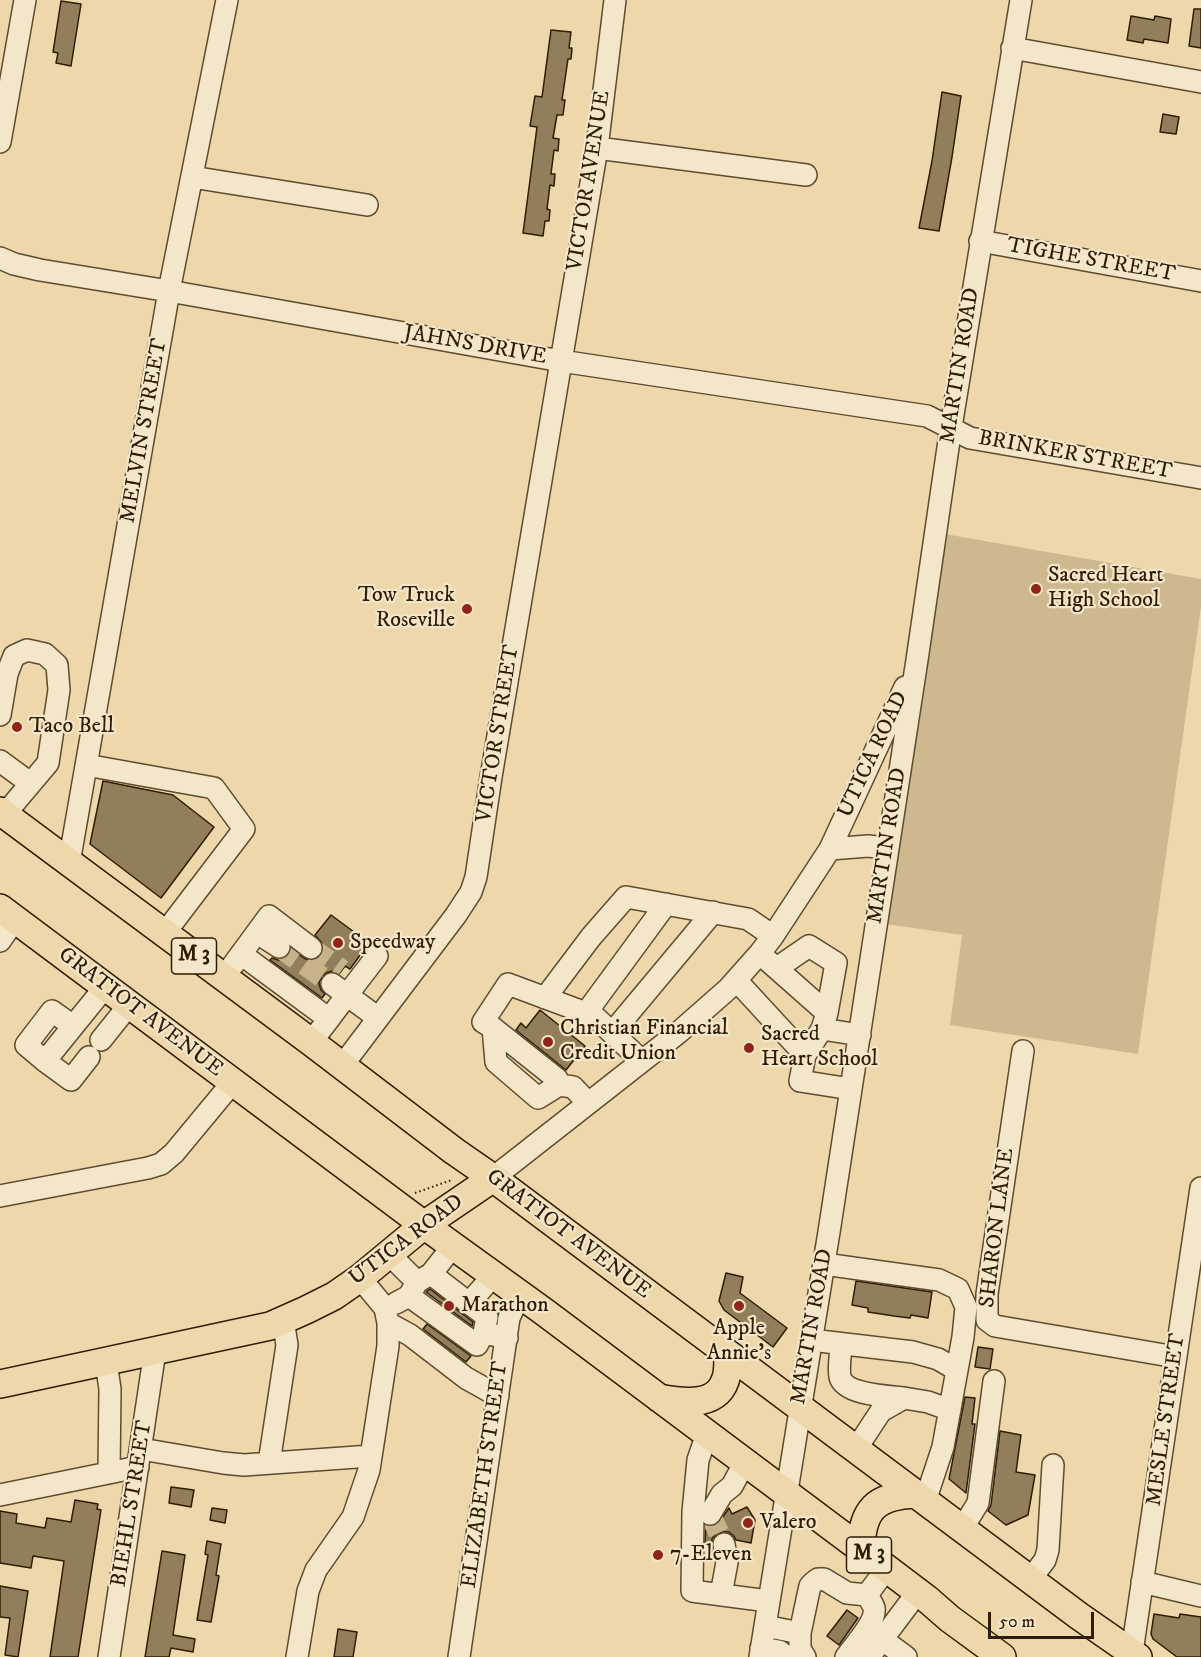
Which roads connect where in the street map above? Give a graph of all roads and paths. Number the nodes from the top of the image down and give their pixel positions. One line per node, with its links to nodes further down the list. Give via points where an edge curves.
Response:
1 (25, 0): 7 (street)
2 (227, 0): 10 (street, MELVIN STREET)
3 (615, 0): 8 (street, VICTOR AVENUE)
4 (1021, 0): 5 (street, MARTIN ROAD)
5 (1012, 48): 6 (street); 12 (street, MARTIN ROAD)
6 (1201, 82)
7 (0, 142)
8 (597, 148): 9 (street); 16 (street, VICTOR AVENUE)
9 (806, 175)
10 (192, 177): 11 (street); 15 (street, MELVIN STREET)
11 (367, 205)
12 (980, 241): 14 (street, TIGHE STREET); 17 (street, MARTIN ROAD)
13 (0, 258): 15 (street, JAHNS DRIVE, via 40,270)
14 (1201, 281)
15 (170, 291): 16 (street, JAHNS DRIVE); 22 (street, MELVIN STREET)
16 (561, 361): 17 (street, JAHNS DRIVE, via 927,416); 50 (street, VICTOR STREET, via 476,877 456,915)
17 (951, 427): 18 (street, BRINKER STREET, via 970,438); 19 (street, MARTIN ROAD)
18 (1201, 478)
19 (917, 660): 25 (street, MARTIN ROAD); 26 (street, UTICA ROAD)
20 (0, 715): 23 (street, via 14,656 27,650 45,654 57,665 59,690 48,762)
21 (0, 760): 23 (street)
22 (86, 765): 27 (street, MELVIN STREET); 31 (street, via 214,788 244,830)
23 (30, 783): 24 (street)
24 (2, 813): 27 (main road, GRATIOT AVENUE / M 3)
25 (888, 848): 26 (street, UTICA ROAD); 46 (street, MARTIN ROAD)
26 (830, 849): 33 (street, UTICA ROAD)
27 (69, 863): 31 (main road, GRATIOT AVENUE / M 3)
28 (666, 904): 29 (street); 47 (street, via 626,897); 49 (street)
29 (713, 912): 33 (street, via 748,919); 54 (street)
30 (8, 914): 34 (street); 44 (main road, GRATIOT AVENUE / M 3)
31 (164, 933): 41 (main road, GRATIOT AVENUE / M 3)
32 (257, 933): 35 (street); 36 (street, via 269,916); 38 (street)
33 (773, 936): 37 (street, UTICA ROAD)
34 (0, 941)
35 (279, 947)
36 (311, 948)
37 (760, 953): 40 (street); 42 (street, UTICA ROAD)
38 (241, 954): 41 (street); 51 (street)
39 (377, 956): 43 (street)
40 (777, 968): 45 (street, via 809,946 836,963); 53 (street)
41 (223, 977): 56 (main road, GRATIOT AVENUE / M 3)
42 (736, 980): 59 (street); 60 (street, UTICA ROAD)
43 (345, 983): 50 (street); 51 (street)
44 (105, 987): 48 (main road, GRATIOT AVENUE / M 3); 52 (street)
45 (831, 990): 46 (street); 53 (street)
46 (866, 995): 55 (street, MARTIN ROAD)
47 (545, 998): 49 (street); 64 (street, via 508,984 483,1022 557,1079 559,1085 573,1088)
48 (129, 1005): 57 (street); 62 (main road, GRATIOT AVENUE / M 3)
49 (585, 1013): 54 (street)
50 (378, 1018): 61 (street, VICTOR STREET)
51 (329, 1019): 56 (street)
52 (77, 1021): 57 (street); 57 (street, via 45,1060 71,1080)
53 (825, 1021): 55 (street); 59 (street)
54 (612, 1033): 60 (street)
55 (860, 1035): 63 (street, MARTIN ROAD)
56 (311, 1042): 61 (main road, GRATIOT AVENUE / M 3)
57 (99, 1043)
58 (1023, 1051): 87 (street, SHARON LANE, via 987,1294 987,1320 995,1326)
59 (805, 1055): 63 (street, via 800,1081)
60 (642, 1061): 64 (street, UTICA ROAD)
61 (342, 1066): 66 (main road, GRATIOT AVENUE / M 3)
62 (232, 1083): 69 (street, via 161,1164); 70 (main road, GRATIOT AVENUE / M 3)
63 (851, 1089): 73 (street, MARTIN ROAD)
64 (588, 1103): 66 (street, UTICA ROAD)
65 (458, 1178): 68 (path)
66 (493, 1178): 70 (main road, UTICA ROAD); 86 (main road, GRATIOT AVENUE / M 3)
67 (1201, 1188): 87 (street, MESLE STREET)
68 (409, 1195)
69 (0, 1196)
70 (424, 1225): 71 (main road, GRATIOT AVENUE / M 3); 72 (main road, UTICA ROAD)
71 (453, 1246): 74 (main road, GRATIOT AVENUE / M 3); 76 (street)
72 (389, 1254): 75 (main road, UTICA ROAD); 76 (street)
73 (824, 1264): 83 (street, MARTIN ROAD); 89 (street, via 939,1280 958,1289 966,1307)
74 (494, 1275): 77 (main road, GRATIOT AVENUE / M 3); 78 (street)
75 (360, 1278): 79 (street); 80 (main road, UTICA ROAD, via 334,1296)
76 (419, 1284): 78 (street); 79 (street); 81 (street, via 477,1345)
77 (520, 1294): 82 (street, ELIZABETH STREET, via 509,1318); 93 (main road, GRATIOT AVENUE / M 3)
78 (469, 1303): 81 (street, via 487,1317)
79 (386, 1315): 92 (street, via 466,1378); 99 (street, via 388,1346)
80 (283, 1320): 85 (main road, UTICA ROAD); 102 (street, via 286,1345)
81 (484, 1333): 82 (street)
82 (507, 1338): 92 (street, ELIZABETH STREET)
83 (811, 1340): 84 (street); 95 (street, MARTIN ROAD)
84 (841, 1344): 89 (street, via 913,1352); 94 (street, via 841,1378 846,1386)
85 (155, 1351): 88 (main road, UTICA ROAD); 100 (street, BIEHL STREET)
86 (728, 1355): 93 (main road, via 727,1373 716,1394 695,1402); 95 (main road, GRATIOT AVENUE / M 3)
87 (1176, 1357): 114 (street, MESLE STREET)
88 (106, 1362): 91 (main road, UTICA ROAD); 104 (street, via 110,1389)
89 (957, 1370): 96 (street)
90 (994, 1381): 109 (street, via 978,1503)
91 (0, 1384)
92 (498, 1396): 127 (street, ELIZABETH STREET)
93 (658, 1397): 97 (main road, GRATIOT AVENUE / M 3)
94 (904, 1398): 96 (street); 98 (street, via 881,1411)
95 (800, 1407): 98 (main road, GRATIOT AVENUE / M 3); 105 (street, MARTIN ROAD)
96 (950, 1410): 107 (street, via 943,1447)
97 (707, 1434): 101 (main road, GRATIOT AVENUE / M 3); 116 (street, via 698,1460 693,1512 692,1591)
98 (856, 1449): 107 (main road, GRATIOT AVENUE / M 3)
99 (371, 1456): 102 (street); 126 (street, via 352,1518 316,1570 308,1591)
100 (140, 1458): 102 (street); 104 (street); 125 (street, BIEHL STREET)
101 (744, 1462): 105 (main road, GRATIOT AVENUE / M 3); 108 (street, via 732,1486)
102 (269, 1463)
103 (1053, 1465): 113 (street, via 1048,1550)
104 (109, 1472): 106 (street)
105 (786, 1493): 111 (main road, GRATIOT AVENUE / M 3); 119 (street, MARTIN ROAD)
106 (0, 1495)
107 (920, 1498): 109 (main road, GRATIOT AVENUE / M 3); 111 (main road, via 888,1498 878,1503 864,1522)
108 (710, 1514)
109 (962, 1529): 113 (main road, GRATIOT AVENUE / M 3)
110 (724, 1544): 116 (street, via 727,1562)
111 (861, 1549): 112 (main road, GRATIOT AVENUE / M 3)
112 (886, 1569): 115 (main road, GRATIOT AVENUE / M 3); 117 (street)
113 (1030, 1580): 124 (main road, GRATIOT AVENUE / M 3)
114 (1142, 1582): 118 (street); 124 (street, MESLE STREET)
115 (917, 1593): 122 (street); 133 (main road, GRATIOT AVENUE / M 3)
116 (721, 1595): 119 (street)
117 (867, 1595): 121 (street, via 847,1593 824,1579 813,1581); 130 (street, via 874,1614)
118 (1201, 1596)
119 (768, 1601): 120 (street, MARTIN ROAD)
120 (765, 1626): 121 (street); 123 (street, MARTIN ROAD)
121 (800, 1633): 129 (street, via 800,1649)
122 (882, 1640): 131 (street); 132 (street)
123 (760, 1652): 128 (street, via 779,1651)
124 (1135, 1655)
125 (110, 1657)
126 (297, 1657)
127 (459, 1657)
128 (787, 1657)
129 (805, 1657)
130 (846, 1657)
131 (869, 1657)
132 (906, 1657)
133 (1002, 1657)

